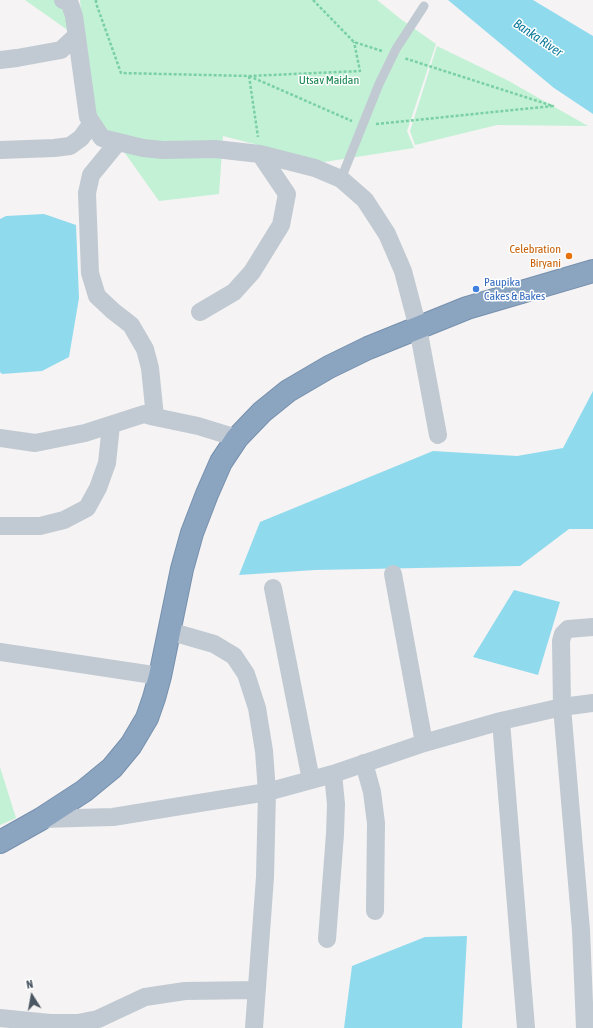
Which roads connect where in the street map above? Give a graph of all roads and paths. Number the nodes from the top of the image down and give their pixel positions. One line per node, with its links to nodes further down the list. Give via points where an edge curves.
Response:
1 (67, 0): 5 (street, via 74,16)
2 (96, 0): 9 (path, via 121,73)
3 (313, 0): 6 (path)
4 (424, 6): 7 (lane)
5 (76, 36): 8 (street, via 61,50); 10 (street, via 88,117)
6 (354, 42): 7 (path); 9 (path, via 360,71)
7 (393, 54): 11 (lane); 11 (path, via 553,106)
8 (0, 60)
9 (250, 76): 11 (path); 14 (path)
10 (92, 123): 12 (street, via 102,138); 13 (street, via 81,138 70,146)
11 (361, 125): 15 (lane)
12 (118, 142): 14 (street, via 163,150 215,149); 19 (street, via 91,175 87,193 90,273 96,296 131,325 145,349 150,368)
13 (0, 150)
14 (260, 154): 15 (street, via 315,168); 17 (street, via 287,194 281,224 252,272 234,292)
15 (341, 179): 18 (street, via 365,200 387,234 403,271)
16 (593, 271): 18 (highway, via 467,308)
17 (200, 312)
18 (418, 328): 21 (street); 23 (highway, via 329,367 288,391 262,412)
19 (155, 417): 20 (street, via 144,414); 23 (street)
20 (110, 425): 22 (street, via 35,444); 24 (street, via 107,463 98,488 86,508 64,520 40,526)
21 (438, 435)
22 (0, 438)
23 (237, 438): 28 (highway, via 221,462 192,533)
24 (0, 526)
25 (393, 574): 34 (street)
26 (272, 588): 37 (street)
27 (593, 627): 32 (street, via 568,629 563,634)
28 (169, 631): 30 (highway); 38 (street, via 214,644 234,656 246,674 257,708)
29 (0, 652): 30 (street)
30 (160, 676): 39 (highway, via 147,718 131,745 112,768 84,791)
31 (593, 704): 32 (street)
32 (562, 707): 33 (street); 47 (street, via 581,930)
33 (501, 721): 34 (street); 46 (street)
34 (424, 743): 35 (street)
35 (364, 763): 36 (street); 41 (street, via 372,792 376,823)
36 (333, 774): 37 (street); 42 (street, via 335,834)
37 (311, 780): 38 (street)
38 (267, 792): 39 (street, via 113,817); 43 (street, via 266,877)
39 (41, 819): 40 (highway)
40 (0, 842)
41 (375, 912)
42 (327, 939)
43 (257, 990): 44 (street, via 185,991 145,997 98,1019 78,1023); 45 (street)
44 (0, 1018)
45 (254, 1028)
46 (526, 1028)
47 (585, 1028)

